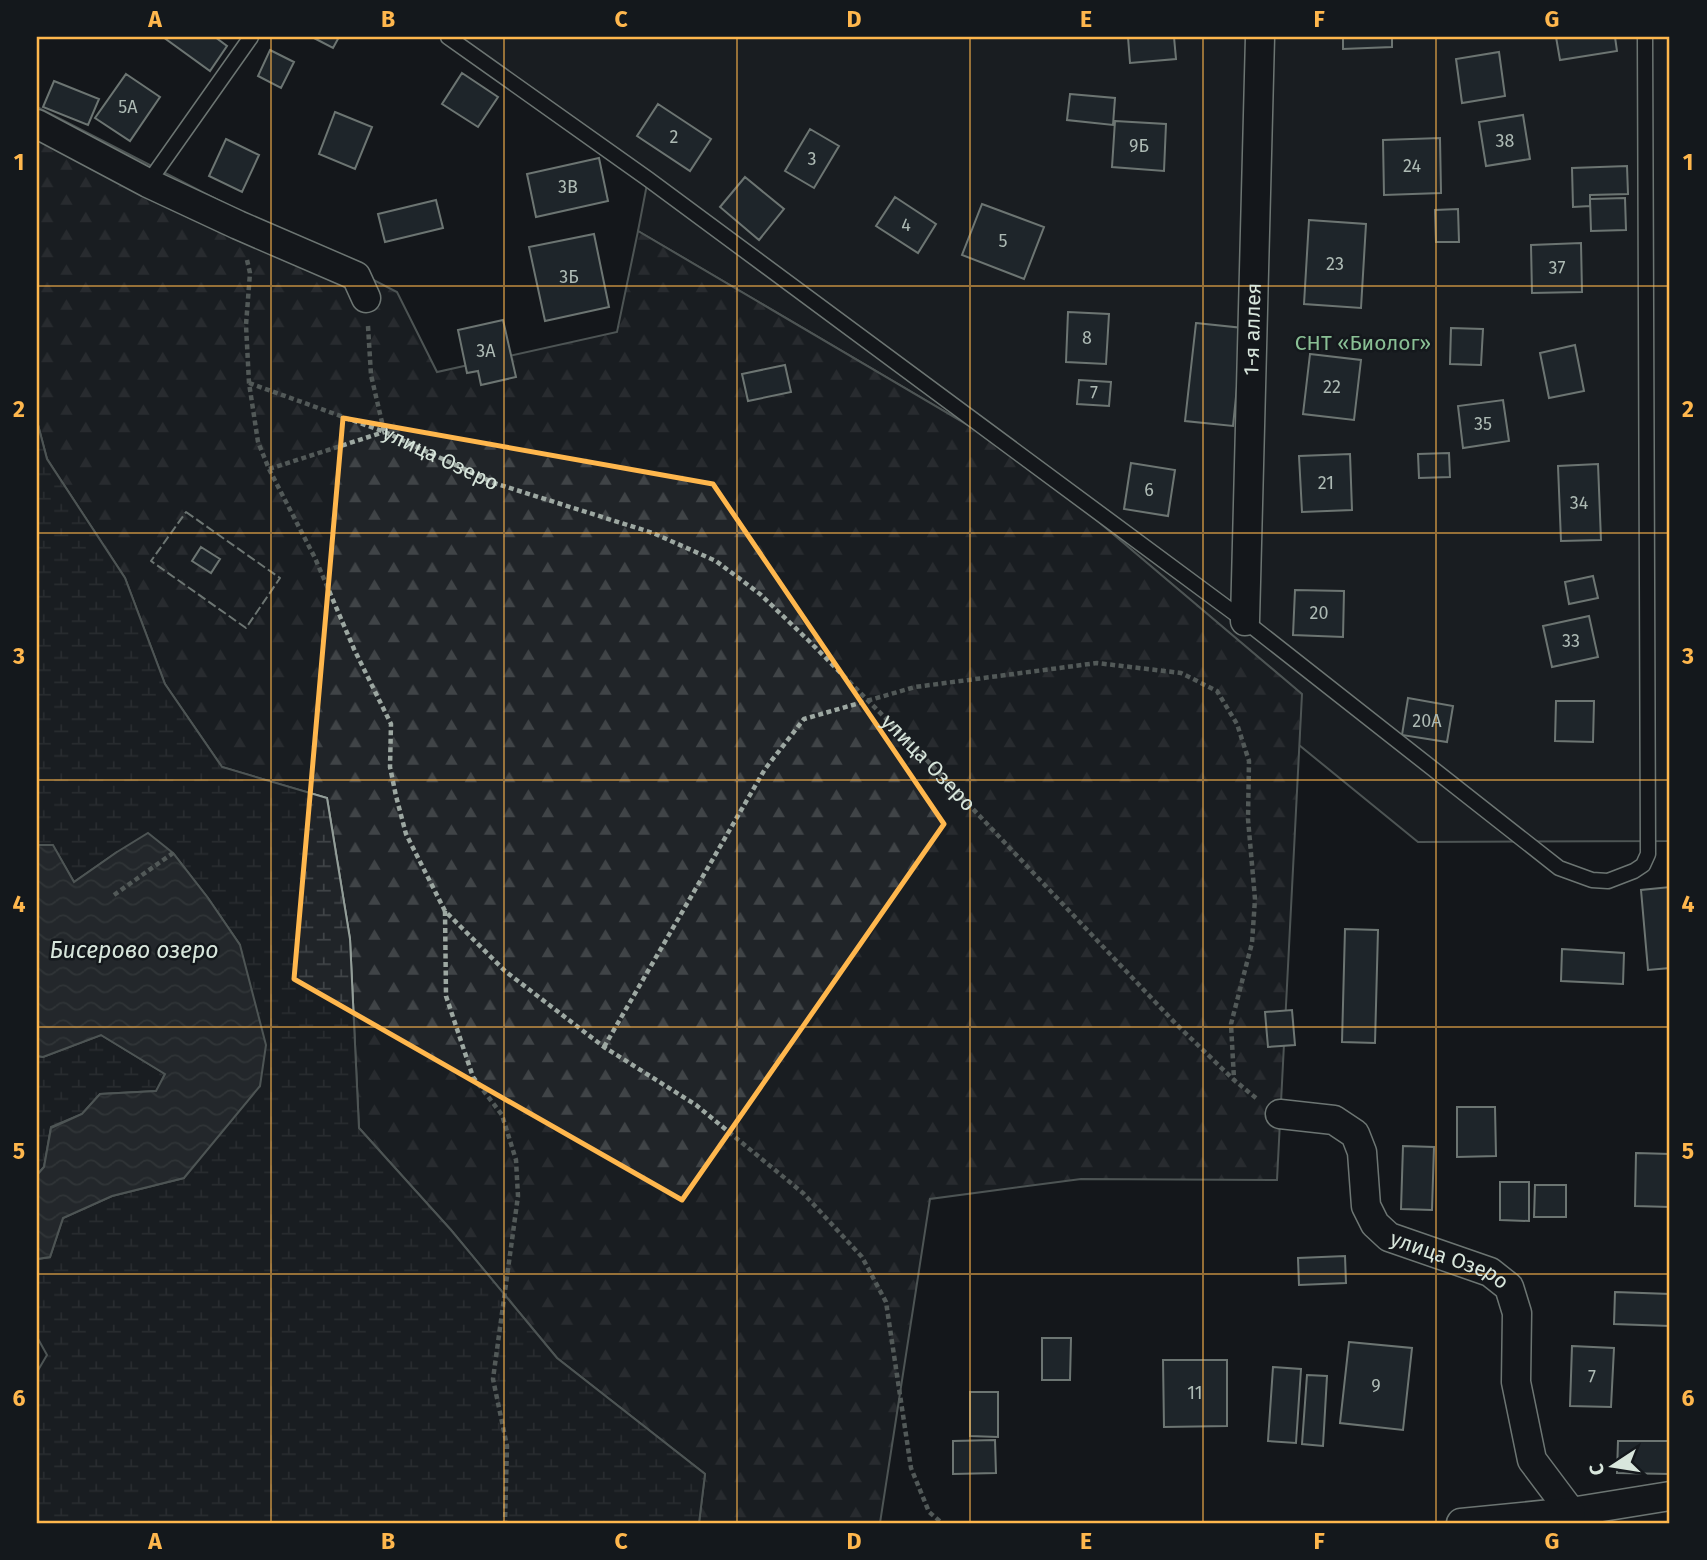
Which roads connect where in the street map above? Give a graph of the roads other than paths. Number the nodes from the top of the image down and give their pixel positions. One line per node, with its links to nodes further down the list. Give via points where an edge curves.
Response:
1 (251, 37): 6 (lane)
2 (447, 37): 8 (lane, via 649,179)
3 (1260, 37): 8 (street, 1-я аллея)
4 (1645, 37): 8 (lane, via 1648,854 1643,865 1608,881 1575,876 1559,868)
5 (37, 124): 6 (street)
6 (148, 183): 7 (street, via 356,276)
7 (366, 298)
8 (1245, 621)
9 (1280, 1114): 11 (street, улица Озеро, via 1334,1120 1355,1134 1362,1152 1366,1206 1389,1237 1490,1272 1509,1287 1517,1312 1516,1382 1532,1460)
10 (1670, 1496): 11 (street)
11 (1571, 1512): 12 (street)
12 (1461, 1523)

